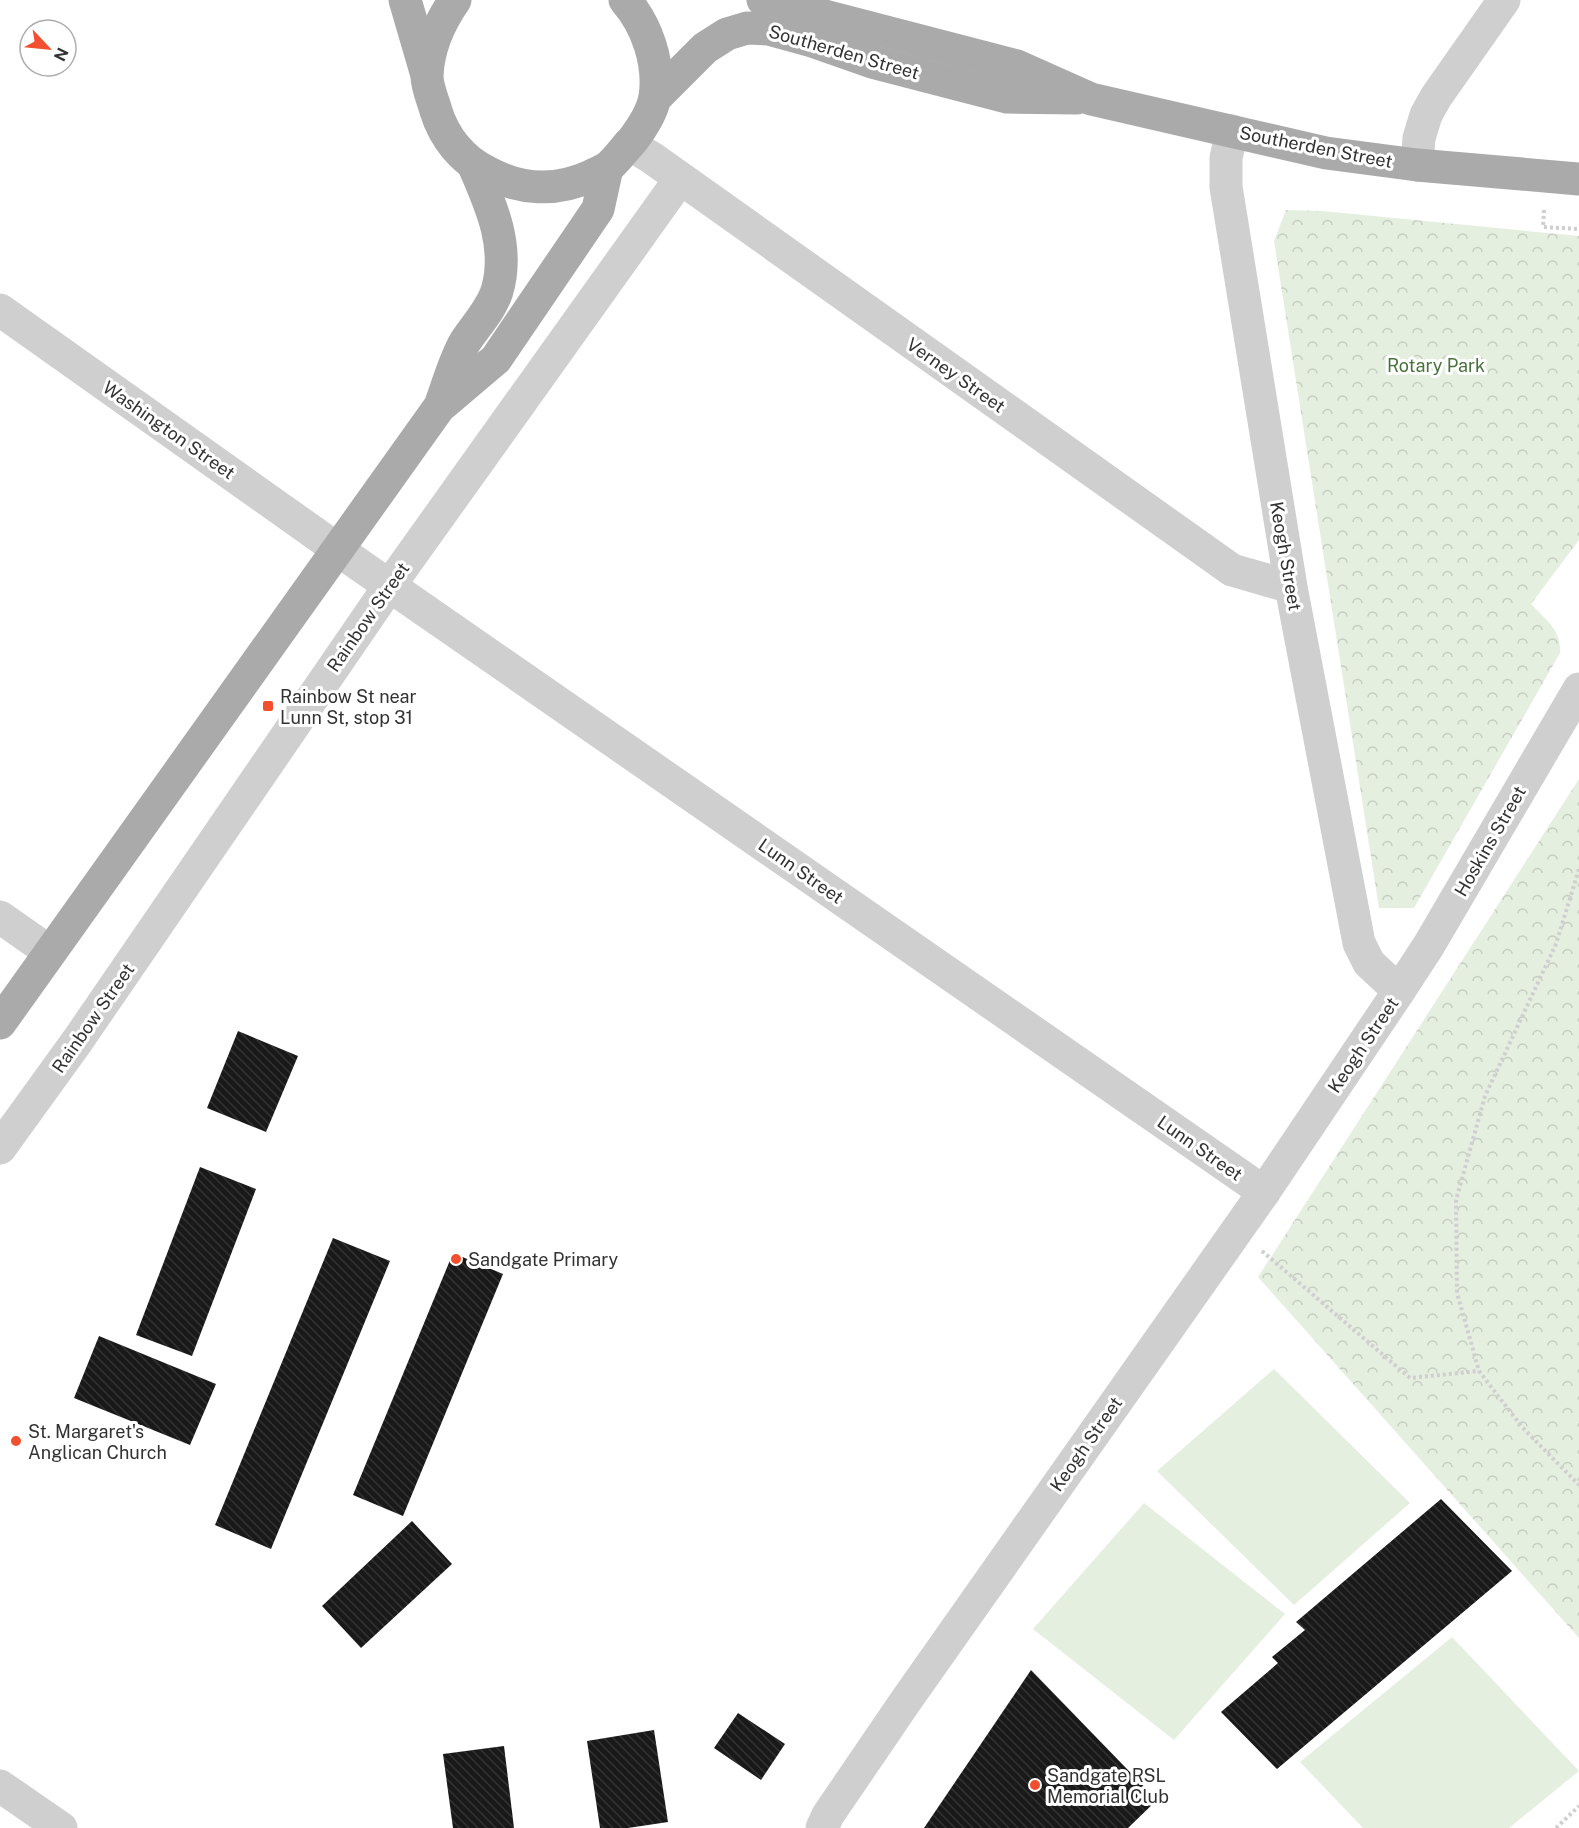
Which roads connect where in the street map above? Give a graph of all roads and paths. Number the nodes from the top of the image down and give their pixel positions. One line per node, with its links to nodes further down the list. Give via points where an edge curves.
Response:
1 (405, 0): 6 (main road)
2 (455, 0): 6 (main road, via 440,22)
3 (625, 0): 7 (main road, via 648,38 656,68)
4 (1504, 0): 10 (street, via 1426,115)
5 (777, 9): 7 (main road, Southerden Street, via 705,48); 8 (main road, Southerden Street, via 809,40 872,62 1007,97 1091,99)
6 (427, 76): 11 (main road, via 438,116 452,143)
7 (655, 98): 9 (main road, via 643,127)
8 (1232, 131): 10 (main road, Southerden Street, via 1326,153); 19 (street, Keogh Street, via 1226,158 1226,187)
9 (629, 144): 12 (main road); 13 (street, Verney Street)
10 (1417, 165): 14 (main road, Southerden Street)
11 (474, 166): 12 (main road, via 505,182 540,188 574,183); 16 (main road, via 501,240 500,274 497,291 464,343)
12 (606, 168): 16 (main road, via 598,209 496,359)
13 (680, 179): 18 (street, Rainbow Street); 19 (street, Verney Street, via 1232,570)
14 (1579, 179)
15 (0, 310): 17 (street, Washington Street)
16 (440, 406): 17 (main road)
17 (338, 549): 18 (street, Lunn Street); 23 (main road)
18 (390, 585): 26 (street, Rainbow Street); 27 (street, Lunn Street)
19 (1291, 587): 24 (street, Keogh Street, via 1359,942 1369,963)
20 (1579, 689): 24 (street, Hoskins Street)
21 (1579, 869): 29 (path, via 1556,944 1485,1096 1456,1200 1457,1293)
22 (0, 917): 23 (street)
23 (50, 952): 25 (main road)
24 (1399, 991): 27 (street, Keogh Street)
25 (0, 1023)
26 (0, 1148)
27 (1264, 1192): 28 (street, Keogh Street)
28 (1237, 1229): 29 (path, via 1410,1378); 34 (street, Keogh Street, via 905,1702)
29 (1479, 1371): 30 (path, via 1522,1426)
30 (1579, 1485)
31 (0, 1786): 33 (street)
32 (1579, 1806): 35 (path)
33 (61, 1828)
34 (822, 1828)
35 (1556, 1828)

